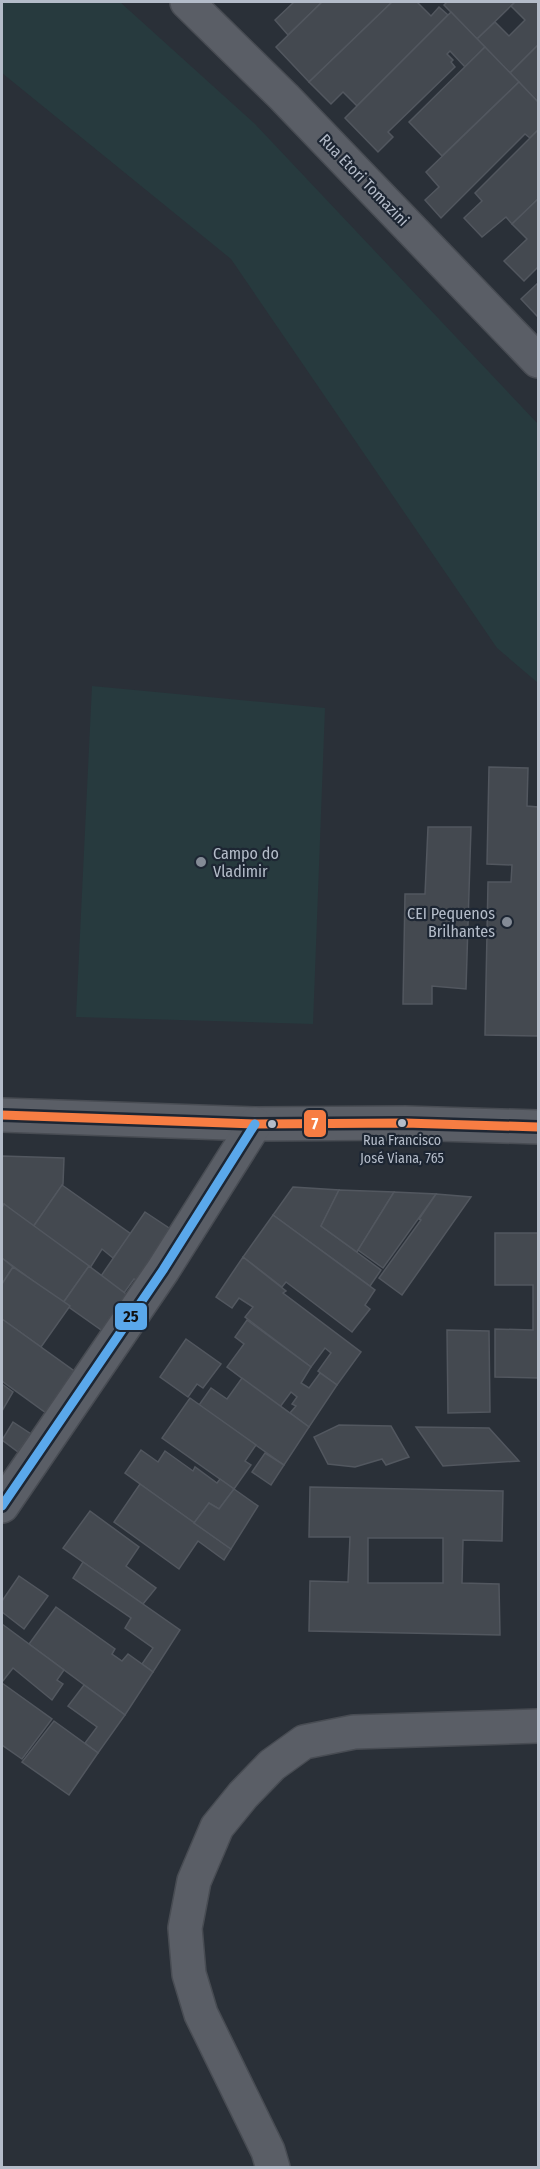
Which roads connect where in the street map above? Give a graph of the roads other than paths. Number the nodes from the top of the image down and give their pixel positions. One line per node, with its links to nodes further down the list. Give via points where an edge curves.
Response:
1 (187, 2): 2 (street, Rua Etori Tomazini, via 293,106)
2 (538, 361)
3 (2, 1115): 4 (street)
4 (255, 1124): 5 (street); 6 (street, via 163,1270)
5 (538, 1127)
6 (2, 1506)
7 (538, 1726): 8 (street, via 354,1732 304,1742 273,1765 218,1827 194,1881 185,1929 189,1974 201,2014)
8 (273, 2168)

